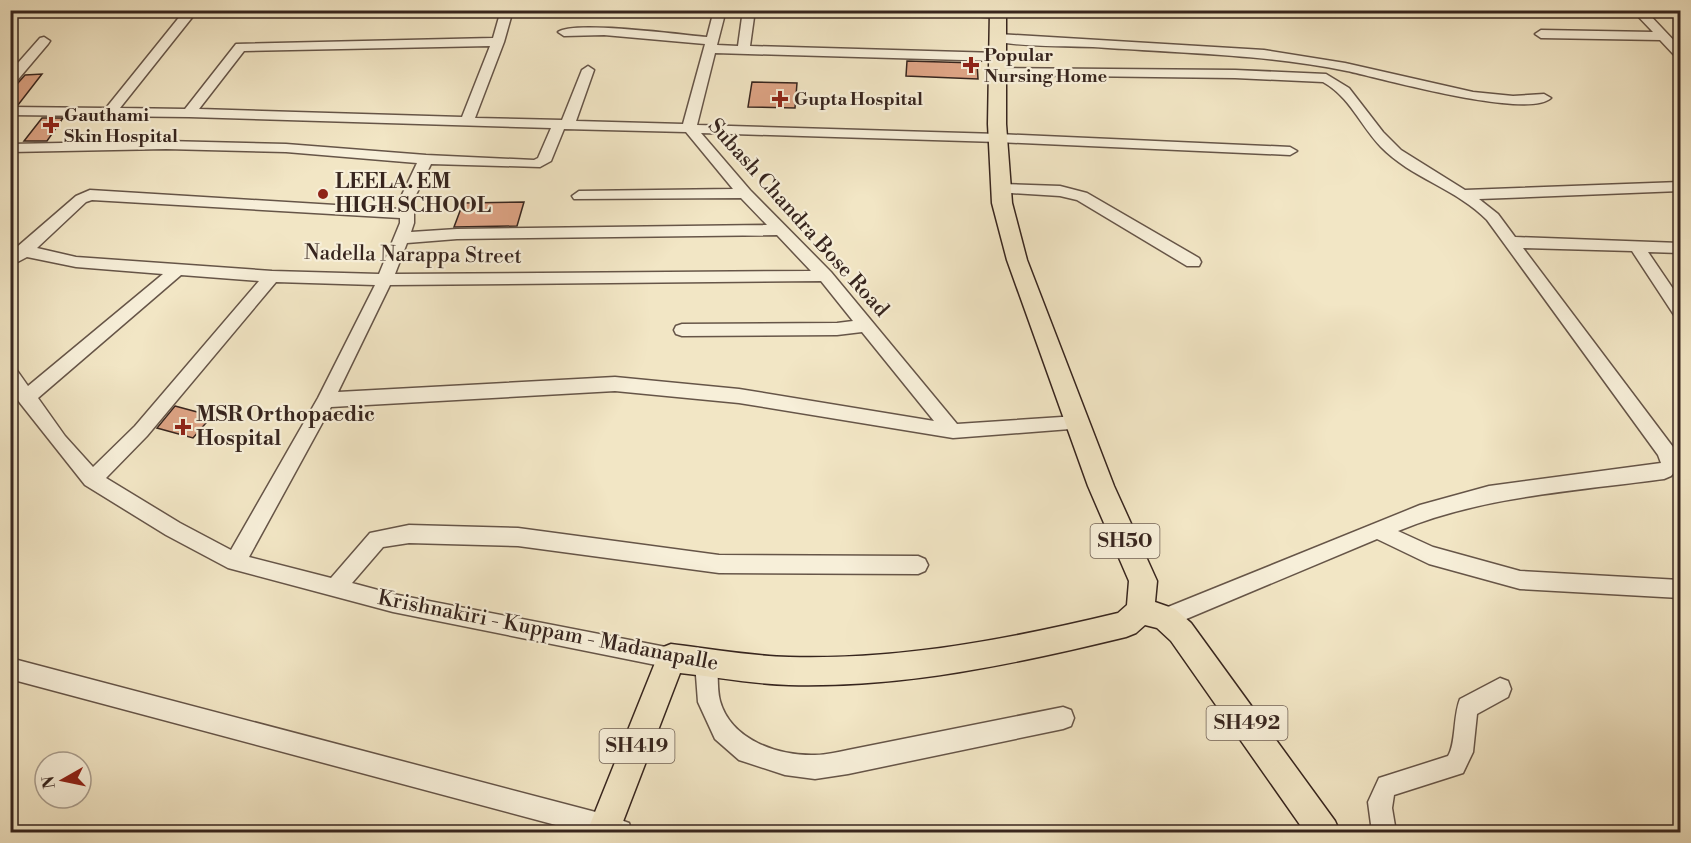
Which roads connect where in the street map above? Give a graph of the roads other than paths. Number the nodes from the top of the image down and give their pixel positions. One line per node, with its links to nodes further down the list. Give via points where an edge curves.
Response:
1 (192, 10): 20 (street)
2 (507, 10): 12 (street)
3 (720, 10): 13 (street, Subash Chandra Bose Road)
4 (748, 10): 14 (street)
5 (951, 10): 10 (street)
6 (1638, 10): 9 (street)
7 (564, 32): 13 (street, via 604,32)
8 (1541, 34): 9 (street)
9 (1662, 36): 15 (street)
10 (998, 38): 14 (street); 18 (street, via 1273,55 1473,96); 25 (main road, SH50); 32 (street, via 1235,74 1326,78 1338,84 1385,143 1407,162)
11 (44, 41): 17 (street)
12 (498, 42): 21 (street, via 240,47); 22 (street)
13 (712, 45): 14 (street); 24 (street, Subash Chandra Bose Road)
14 (744, 49)
15 (1678, 50)
16 (588, 70): 23 (street)
17 (10, 80)
18 (1544, 98)
19 (10, 111): 20 (street)
20 (109, 113): 21 (street)
21 (189, 113): 22 (street)
22 (467, 122): 23 (street)
23 (563, 126): 24 (street); 28 (street, via 541,163)
24 (689, 128): 25 (street); 31 (street, Subash Chandra Bose Road)
25 (998, 138): 27 (street); 30 (main road, SH50)
26 (10, 148): 28 (street, via 286,148)
27 (1290, 151)
28 (426, 159): 34 (street, via 407,199)
29 (1680, 186): 32 (street)
30 (1001, 189): 42 (street, via 1059,191 1082,196); 53 (main road, SH50, via 1014,254)
31 (745, 193): 33 (street); 35 (street, Subash Chandra Bose Road)
32 (1463, 195): 37 (street, via 1487,211)
33 (579, 196)
34 (407, 214): 36 (street); 40 (street, via 90,195)
35 (781, 230): 36 (street, Nadella Narappa Street); 45 (street, Subash Chandra Bose Road)
36 (401, 238): 46 (street)
37 (1511, 243): 38 (street); 55 (street)
38 (1636, 246): 39 (street); 47 (street)
39 (1680, 248)
40 (25, 251): 41 (street); 43 (street, Nadella Narappa Street, via 76,262)
41 (10, 261)
42 (1193, 262)
43 (178, 268): 44 (street, Nadella Narappa Street); 51 (street)
44 (272, 276): 46 (street, Nadella Narappa Street); 56 (street, via 141,431)
45 (825, 276): 46 (street, Nadella Narappa Street); 48 (street, Subash Chandra Bose Road)
46 (385, 280): 52 (street)
47 (1680, 311)
48 (866, 325): 49 (street, via 837,329); 54 (street, Subash Chandra Bose Road)
49 (681, 330)
50 (10, 374): 51 (street, Krishnakiri - Kuppam - Madanapalle)
51 (26, 398): 56 (street, Krishnakiri - Kuppam - Madanapalle)
52 (326, 400): 54 (street, via 615,384 739,396); 58 (street)
53 (1077, 423): 54 (street); 62 (main road, SH50, via 1143,581)
54 (953, 431)
55 (1676, 466): 57 (street, via 1664,471 1489,494 1420,513)
56 (92, 479): 58 (street, Krishnakiri - Kuppam - Madanapalle)
57 (1377, 530): 61 (street, via 1429,555 1520,580); 62 (street)
58 (235, 562): 60 (street, Krishnakiri - Kuppam - Madanapalle)
59 (918, 565): 60 (street, via 719,564 518,537 409,534 377,539)
60 (335, 588): 63 (street, Krishnakiri - Kuppam - Madanapalle)
61 (1680, 588)
62 (1152, 615): 64 (main road, Krishnakiri - Kuppam - Madanapalle, via 1031,647 908,667 788,671); 69 (main road, SH492, via 1182,632)
63 (671, 658): 64 (main road, Krishnakiri - Kuppam - Madanapalle); 68 (main road, SH419)
64 (706, 662): 67 (street, via 709,702 723,731 747,752 784,763 815,767 848,762)
65 (10, 668): 68 (street)
66 (1500, 689): 70 (street, via 1468,707 1462,729 1463,750 1455,765 1387,786 1381,792)
67 (1063, 718)
68 (610, 831)
69 (1324, 832)
70 (1384, 832)

